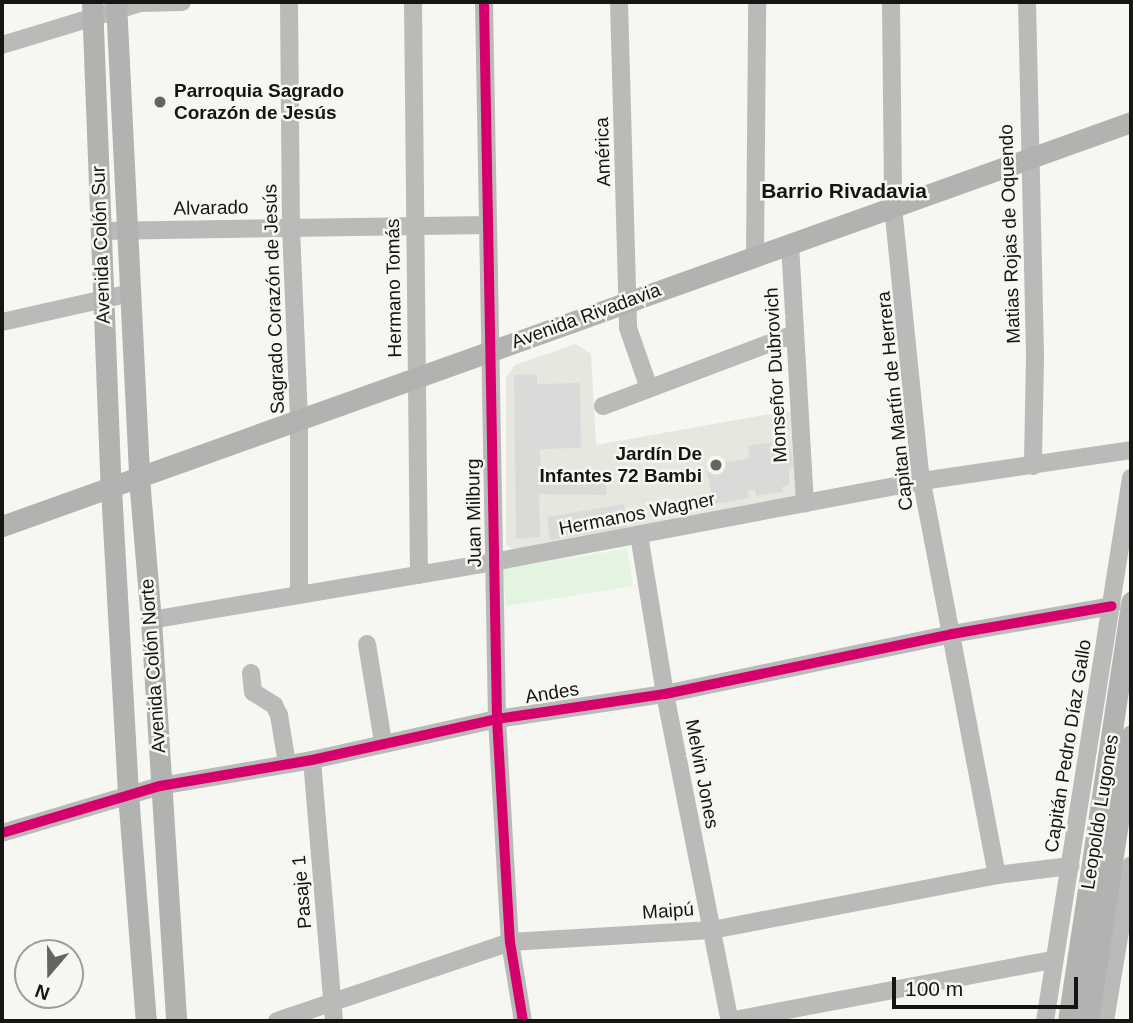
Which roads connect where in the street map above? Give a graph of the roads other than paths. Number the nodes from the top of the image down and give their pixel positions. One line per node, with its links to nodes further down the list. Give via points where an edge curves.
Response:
1 (182, 2): 9 (street)
2 (289, 2): 17 (street, Sagrado Corazón de Jesús)
3 (413, 2): 16 (street, Hermano Tomás)
4 (484, 2): 15 (street, Juan Milburg)
5 (619, 2): 24 (street, América)
6 (757, 2): 21 (street)
7 (891, 2): 14 (street, Capitan Martín de Herrera)
8 (1027, 2): 13 (street, Matias Rojas de Oquendo)
9 (116, 6): 10 (street); 18 (main road, Avenida Colón Sur)
10 (92, 10): 11 (street); 19 (main road, Avenida Colón Sur)
11 (2, 45)
12 (1131, 122): 13 (main road, Avenida Rivadavia)
13 (1028, 158): 14 (main road, Avenida Rivadavia); 33 (street, Matias Rojas de Oquendo, via 1035,357)
14 (893, 206): 20 (main road, Avenida Rivadavia); 36 (street, Capitan Martín de Herrera)
15 (488, 225): 16 (street, Alvarado); 27 (street, Juan Milburg)
16 (414, 226): 17 (street, Alvarado); 28 (street, Hermano Tomás)
17 (291, 228): 18 (street, Alvarado); 31 (street, Sagrado Corazón de Jesús)
18 (128, 230): 19 (street, Alvarado); 22 (main road, Avenida Colón Sur)
19 (102, 231): 23 (main road, Avenida Colón Sur)
20 (790, 244): 21 (main road, Avenida Rivadavia); 26 (street, Monseñor Dubrovich)
21 (755, 256): 24 (main road, Avenida Rivadavia)
22 (131, 293): 23 (street); 34 (main road, Avenida Colón Sur)
23 (102, 298): 25 (street); 37 (main road, Avenida Colón Sur)
24 (629, 301): 27 (main road, Avenida Rivadavia); 29 (street, via 628,328)
25 (2, 321)
26 (795, 334): 29 (street); 38 (street, Monseñor Dubrovich)
27 (488, 351): 28 (main road, Avenida Rivadavia); 41 (street, Juan Milburg)
28 (416, 377): 31 (main road, Avenida Rivadavia); 42 (street, Hermano Tomás)
29 (649, 388): 30 (street)
30 (603, 405)
31 (299, 419): 34 (main road, Avenida Rivadavia); 43 (street, Sagrado Corazón de Jesús)
32 (1131, 450): 33 (street, Hermanos Wagner)
33 (1033, 466): 36 (street, Hermanos Wagner)
34 (139, 478): 37 (main road, Avenida Rivadavia); 45 (main road, Avenida Colón Norte)
35 (1131, 478): 44 (street, Capitán Pedro Díaz Gallo)
36 (922, 481): 38 (street, Hermanos Wagner); 46 (street, Capitan Martín de Herrera)
37 (111, 489): 39 (main road, Avenida Rivadavia); 56 (main road, Avenida Colón Norte)
38 (805, 503): 40 (street, Hermanos Wagner)
39 (2, 526)
40 (639, 534): 41 (street, Hermanos Wagner); 49 (street, Melvin Jones)
41 (493, 562): 42 (street, Hermanos Wagner); 50 (street, Juan Milburg)
42 (419, 575): 43 (street, Hermanos Wagner)
43 (299, 595): 45 (street, Hermanos Wagner)
44 (1121, 604): 46 (street, Andes); 59 (street, Capitán Pedro Díaz Gallo); 72 (main road, Leopoldo Lugones)
45 (151, 620): 55 (main road, Avenida Colón Norte)
46 (952, 634): 49 (street, Andes); 60 (street, Capitan Martín de Herrera)
47 (367, 644): 52 (street)
48 (251, 673): 54 (street, via 253,692 274,705 279,715)
49 (665, 694): 50 (street, Andes); 61 (street, Melvin Jones)
50 (497, 719): 52 (street, Andes); 62 (street, Juan Milburg)
51 (1131, 735): 73 (main road, Leopoldo Lugones)
52 (383, 742): 53 (street, Andes)
53 (312, 760): 54 (street, Andes); 64 (street, Pasaje 1)
54 (287, 764): 55 (street, Andes)
55 (160, 786): 56 (street, Andes); 66 (main road, Avenida Colón Norte)
56 (128, 794): 57 (street, Andes); 65 (main road, Avenida Colón Norte)
57 (2, 833)
58 (1131, 865): 74 (street)
59 (1070, 866): 60 (street, Maipú); 63 (street, Capitán Pedro Díaz Gallo)
60 (998, 875): 61 (street, Maipú)
61 (712, 930): 62 (street, Maipú); 70 (street, Melvin Jones)
62 (510, 942): 64 (street, Maipú); 69 (street, Juan Milburg)
63 (1053, 960): 70 (street); 71 (street, Capitán Pedro Díaz Gallo)
64 (332, 1002): 67 (street, Maipú); 68 (street, Pasaje 1)
65 (146, 1021)
66 (176, 1021)
67 (277, 1021)
68 (334, 1021)
69 (523, 1021)
70 (730, 1021)
71 (1045, 1021)
72 (1068, 1021)
73 (1088, 1021)
74 (1105, 1021)

